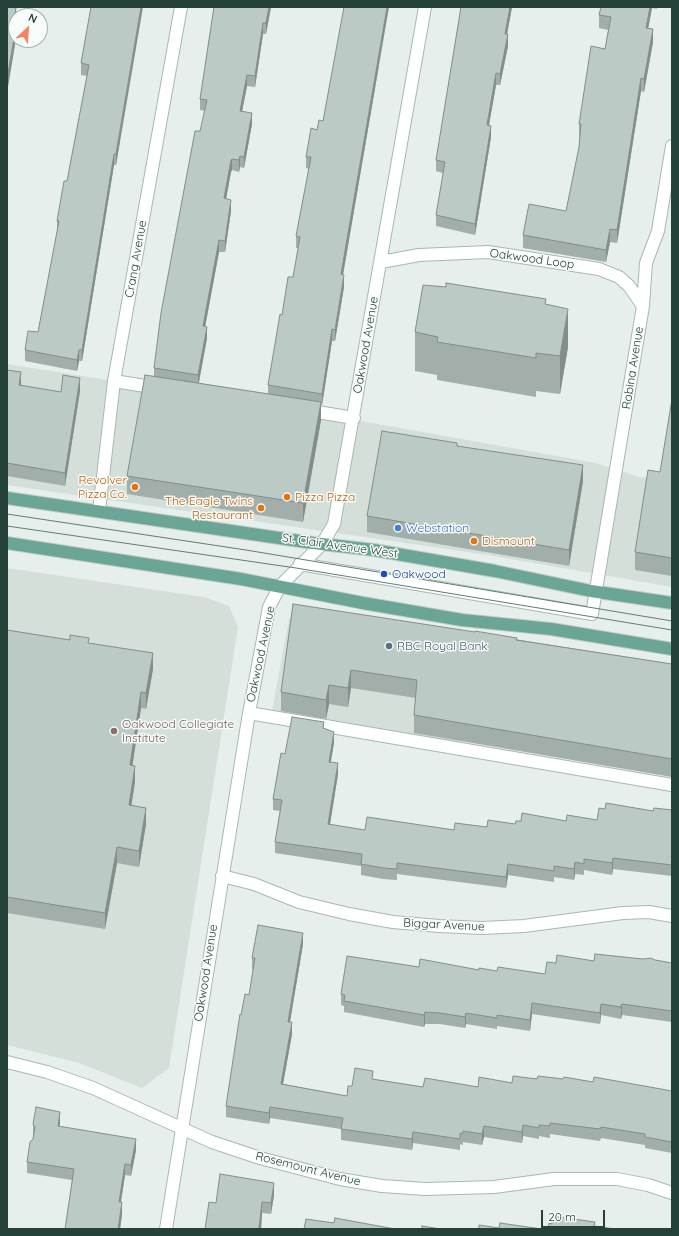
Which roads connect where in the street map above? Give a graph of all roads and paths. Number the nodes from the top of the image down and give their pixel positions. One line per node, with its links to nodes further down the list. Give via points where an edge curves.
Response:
1 (181, 7): 6 (street, Crang Avenue)
2 (425, 7): 4 (street, Oakwood Avenue)
3 (672, 146): 5 (street, Robina Avenue, via 658,231 646,263)
4 (381, 262): 5 (street, Oakwood Loop, via 420,255 488,252 599,269 619,277); 9 (street, Oakwood Avenue)
5 (643, 306): 16 (street, Robina Avenue)
6 (114, 381): 7 (street); 11 (street, Crang Avenue)
7 (171, 390)
8 (296, 409): 9 (street)
9 (354, 418): 13 (street, Oakwood Avenue, via 334,524)
10 (7, 498): 11 (main road, St. Clair Avenue West)
11 (99, 511): 13 (main road, St. Clair Avenue West)
12 (7, 543): 15 (main road)
13 (322, 544): 14 (street, Oakwood Avenue); 16 (main road, St. Clair Avenue West, via 374,550 495,571)
14 (300, 564): 15 (street, Oakwood Avenue); 16 (street, Robina Avenue, via 592,614)
15 (280, 586): 18 (main road, via 462,620 551,629); 19 (street, Oakwood Avenue, via 269,607)
16 (596, 592): 17 (main road, St. Clair Avenue West)
17 (672, 603)
18 (672, 648)
19 (249, 713): 20 (street); 21 (street, Oakwood Avenue)
20 (672, 785)
21 (222, 876): 22 (street, Biggar Avenue, via 254,884 298,902 393,922 482,928 524,926 623,913 649,912); 24 (street, Oakwood Avenue)
22 (672, 916)
23 (7, 1062): 24 (street, Rosemount Avenue, via 47,1072 93,1088)
24 (182, 1128): 25 (street, Rosemount Avenue, via 212,1142 260,1158 340,1179 382,1186 425,1189 494,1187 554,1179 586,1178 617,1179); 26 (street, Oakwood Avenue)
25 (672, 1193)
26 (166, 1229)

